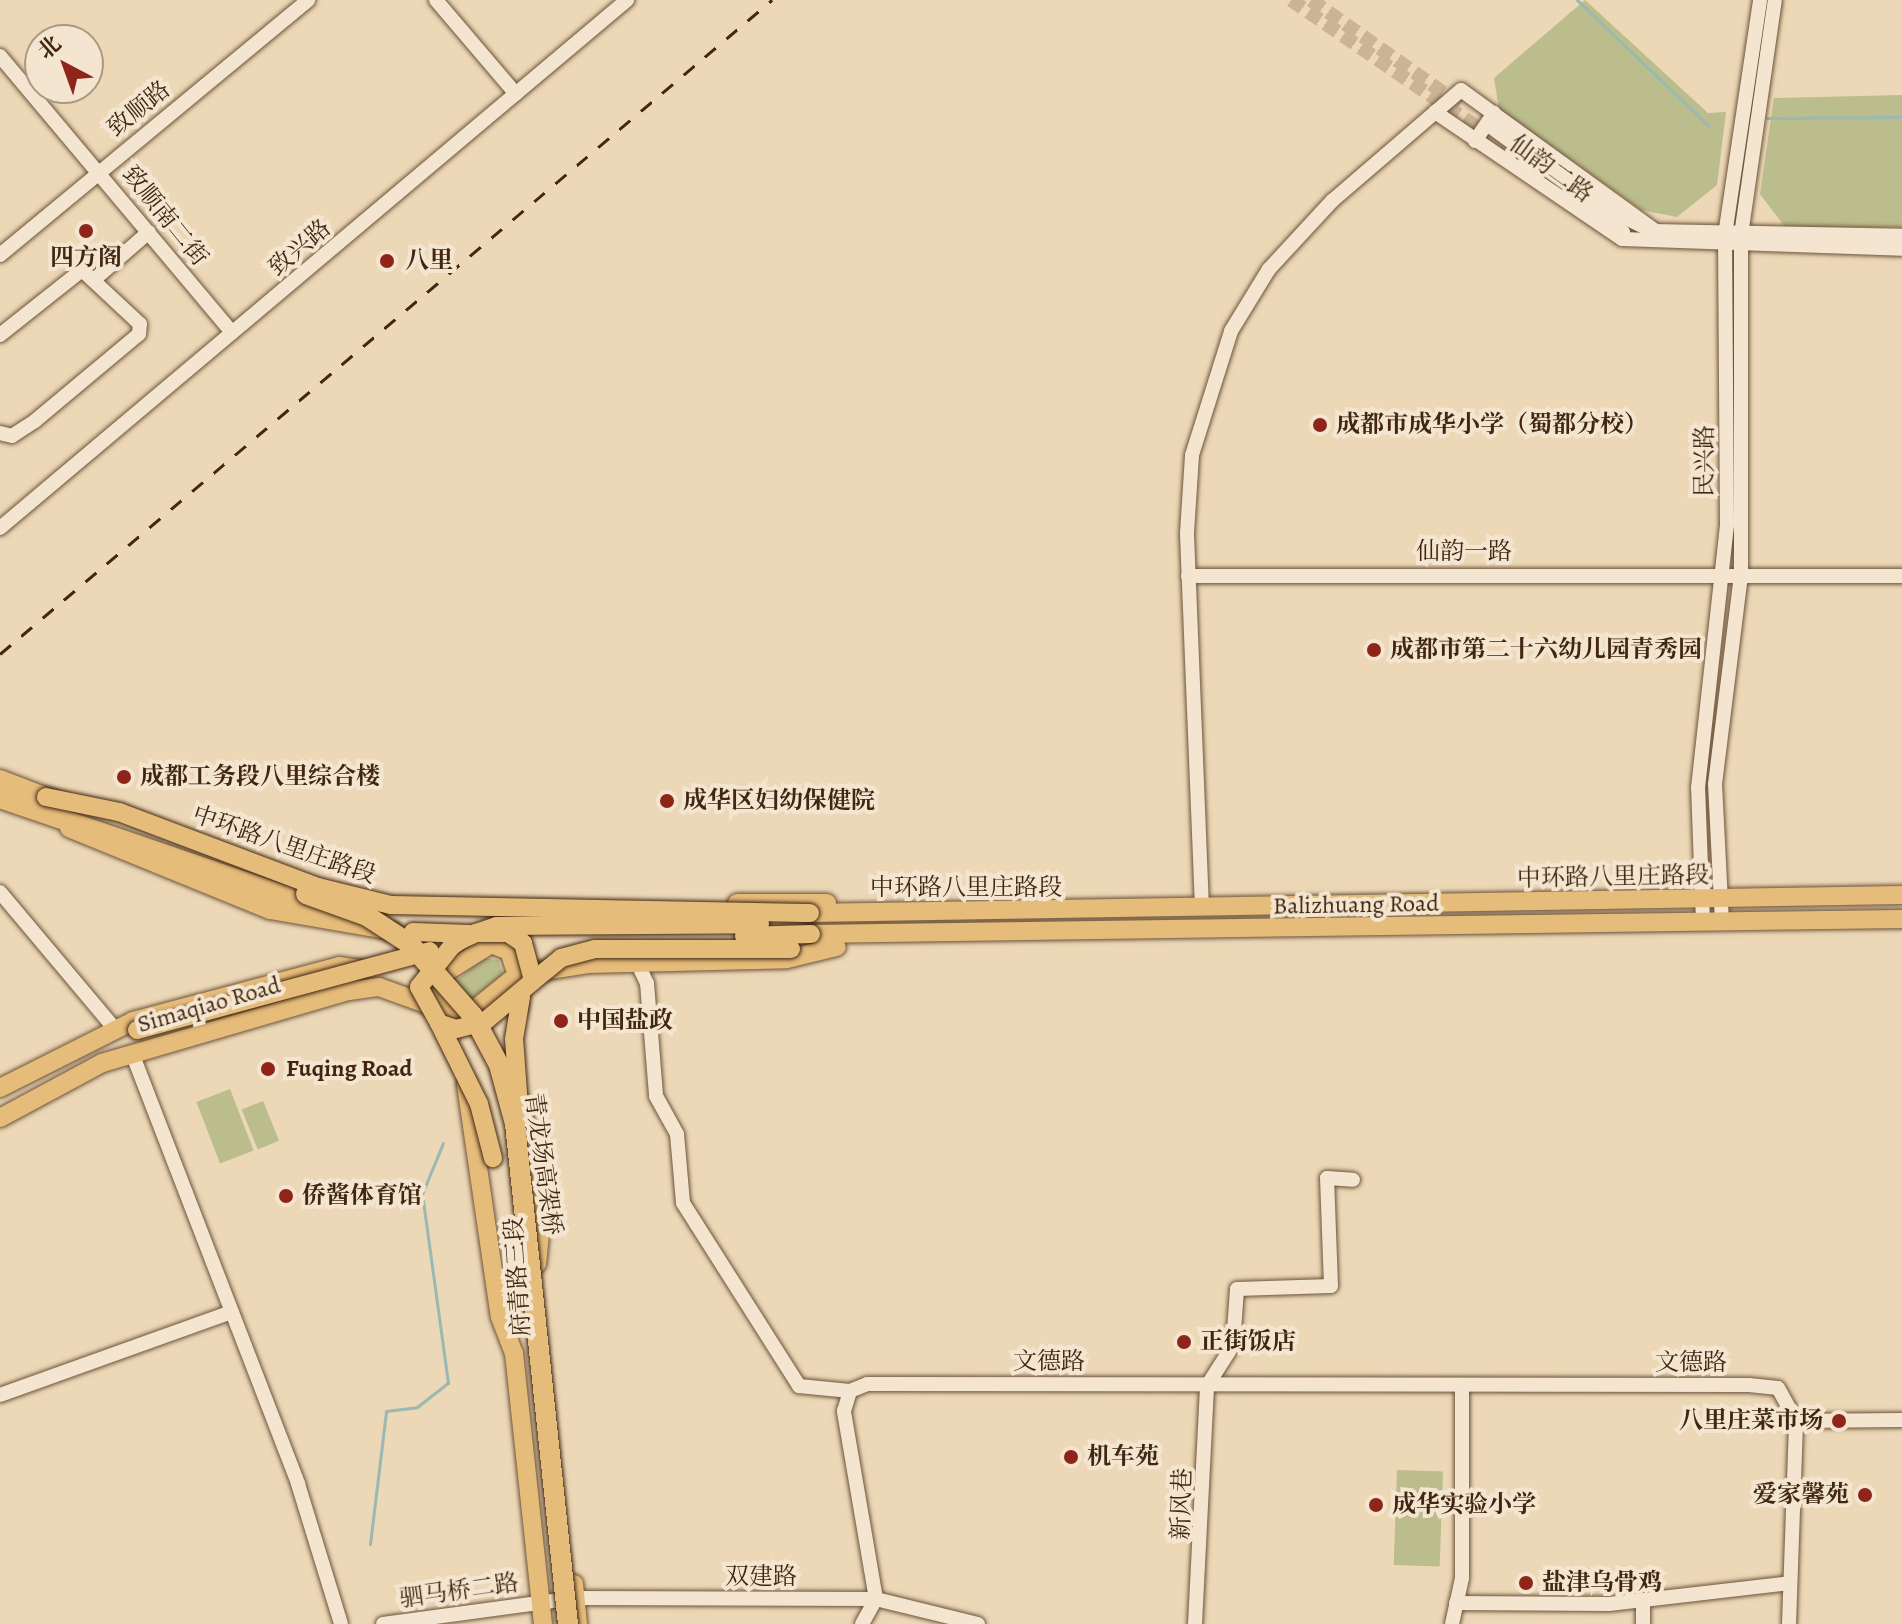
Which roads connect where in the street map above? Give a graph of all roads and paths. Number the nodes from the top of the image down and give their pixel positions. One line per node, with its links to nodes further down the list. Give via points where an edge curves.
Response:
1 (308, 0): 10 (street, 致顺路)
2 (436, 0): 7 (street)
3 (627, 0): 7 (street, 致兴路)
4 (1760, 0): 14 (street, 民兴路)
5 (1775, 0): 15 (street, 民兴路)
6 (0, 56): 10 (street, 致顺南二街)
7 (516, 94): 19 (street, 致兴路)
8 (1435, 112): 9 (street, 仙韵二路); 9 (street, 仙韵二路, via 1461,90); 25 (street, via 1332,201 1269,269 1231,331 1192,455)
9 (1486, 129): 13 (street, 仙韵二路); 13 (street, 仙韵二路, via 1602,231)
10 (100, 170): 11 (street, 致顺南二街); 17 (street, 致顺路)
11 (149, 232): 18 (street); 19 (street, 致顺南二街)
12 (1902, 236): 15 (street, 仙韵二路)
13 (1653, 237): 14 (street, 仙韵二路)
14 (1725, 241): 15 (street, 仙韵二路); 23 (street, 民兴路)
15 (1741, 241): 16 (street, 仙韵二路); 24 (street, 民兴路)
16 (1902, 249)
17 (0, 255)
18 (96, 278): 20 (street, via 82,270 69,275); 21 (street, via 135,314 139,334 35,421 12,436)
19 (232, 332): 22 (street, 致兴路)
20 (0, 335)
21 (0, 433)
22 (0, 528)
23 (1724, 574): 24 (street, 仙韵一路); 25 (street, 仙韵一路); 32 (street, 民兴路, via 1698,788)
24 (1741, 575): 26 (street, 仙韵一路); 33 (street, 民兴路, via 1715,784)
25 (1188, 576): 34 (street)
26 (1902, 576)
27 (0, 780): 29 (highway, 青龙场高架桥)
28 (0, 798): 29 (highway, 青龙场高架桥)
29 (44, 806): 40 (main road, 中环路八里庄路段, bridge, via 119,812 307,883 391,905); 40 (main road, 中环路八里庄路段, bridge, via 119,854 270,910 351,929 560,938); 73 (highway, 青龙场高架桥, bridge, via 370,930 416,963 475,1036 507,1125); 74 (highway, 青龙场高架桥, bridge, via 367,916 436,968 473,1016 499,1065 515,1124)
30 (0, 892): 49 (street)
31 (1902, 895): 33 (main road, 中环路八里庄路段)
32 (1702, 899): 33 (main road, 中环路八里庄路段); 34 (main road, 中环路八里庄路段); 38 (street, 民兴路)
33 (1721, 899): 39 (street, 民兴路)
34 (1202, 908): 36 (main road, 中环路八里庄路段)
35 (909, 910): 36 (main road, 中环路八里庄路段); 40 (main road, 中环路八里庄路段); 42 (main road, via 874,902 560,905)
36 (1035, 913): 40 (main road)
37 (1902, 919): 39 (main road, Balizhuang Road)
38 (1703, 922): 39 (main road, Balizhuang Road); 41 (main road, Balizhuang Road)
39 (1722, 922)
40 (810, 923): 41 (main road, Balizhuang Road); 42 (main road, bridge, via 502,926)
41 (1026, 935): 44 (main road)
42 (479, 939): 43 (main road, bridge); 46 (main road, 府青路三段, bridge, via 508,933 523,943); 48 (main road, via 443,974)
43 (452, 946): 48 (main road, bridge, via 427,969); 51 (main road, bridge)
44 (837, 947): 45 (main road, via 787,959); 46 (main road, bridge, via 595,949 561,958)
45 (637, 962): 46 (main road); 60 (street, 文德路, via 647,983 656,1096 677,1134 683,1203 799,1386)
46 (525, 978): 47 (main road, bridge); 48 (main road, via 475,1009); 55 (main road, 府青路三段, via 521,1101 541,1224)
47 (521, 997): 48 (main road, bridge, via 484,1022 456,1029); 55 (main road, bridge, via 515,1060)
48 (437, 1010): 49 (main road, Simaqiao Road, via 339,966); 51 (main road, via 384,982 358,981); 57 (main road, via 482,1161 500,1317); 57 (main road, bridge, via 479,1104 493,1158)
49 (116, 1030): 50 (main road, Simaqiao Road)
50 (93, 1042): 51 (main road); 52 (main road, Simaqiao Road)
51 (136, 1042): 53 (main road, Simaqiao Road); 56 (street)
52 (0, 1088)
53 (0, 1118)
54 (1353, 1180): 59 (street, via 1327,1178 1331,1286 1237,1289 1233,1345)
55 (536, 1253): 65 (main road, 府青路三段)
56 (232, 1312): 61 (street); 70 (street, via 298,1484)
57 (514, 1353): 67 (main road)
58 (1462, 1385): 59 (street, 文德路); 63 (street, 文德路, via 1778,1388); 69 (street)
59 (1207, 1386): 60 (street, 文德路, via 867,1384); 78 (street, 新风巷)
60 (850, 1391): 66 (street, via 846,1437)
61 (0, 1395)
62 (1902, 1420): 63 (street)
63 (1796, 1421): 64 (street)
64 (1790, 1583): 68 (street); 81 (street)
65 (575, 1598): 66 (street, 双建路); 67 (street, 双建路); 75 (main road, 府青路三段)
66 (876, 1599): 76 (street); 77 (street, 双建路)
67 (541, 1602): 71 (street, 驷马桥二路); 72 (main road)
68 (1643, 1602): 69 (street); 80 (street)
69 (1456, 1603): 79 (street)
70 (341, 1624)
71 (383, 1624)
72 (543, 1624)
73 (558, 1624)
74 (568, 1624)
75 (578, 1624)
76 (862, 1624)
77 (978, 1624)
78 (1195, 1624)
79 (1452, 1624)
80 (1643, 1624)
81 (1789, 1624)

